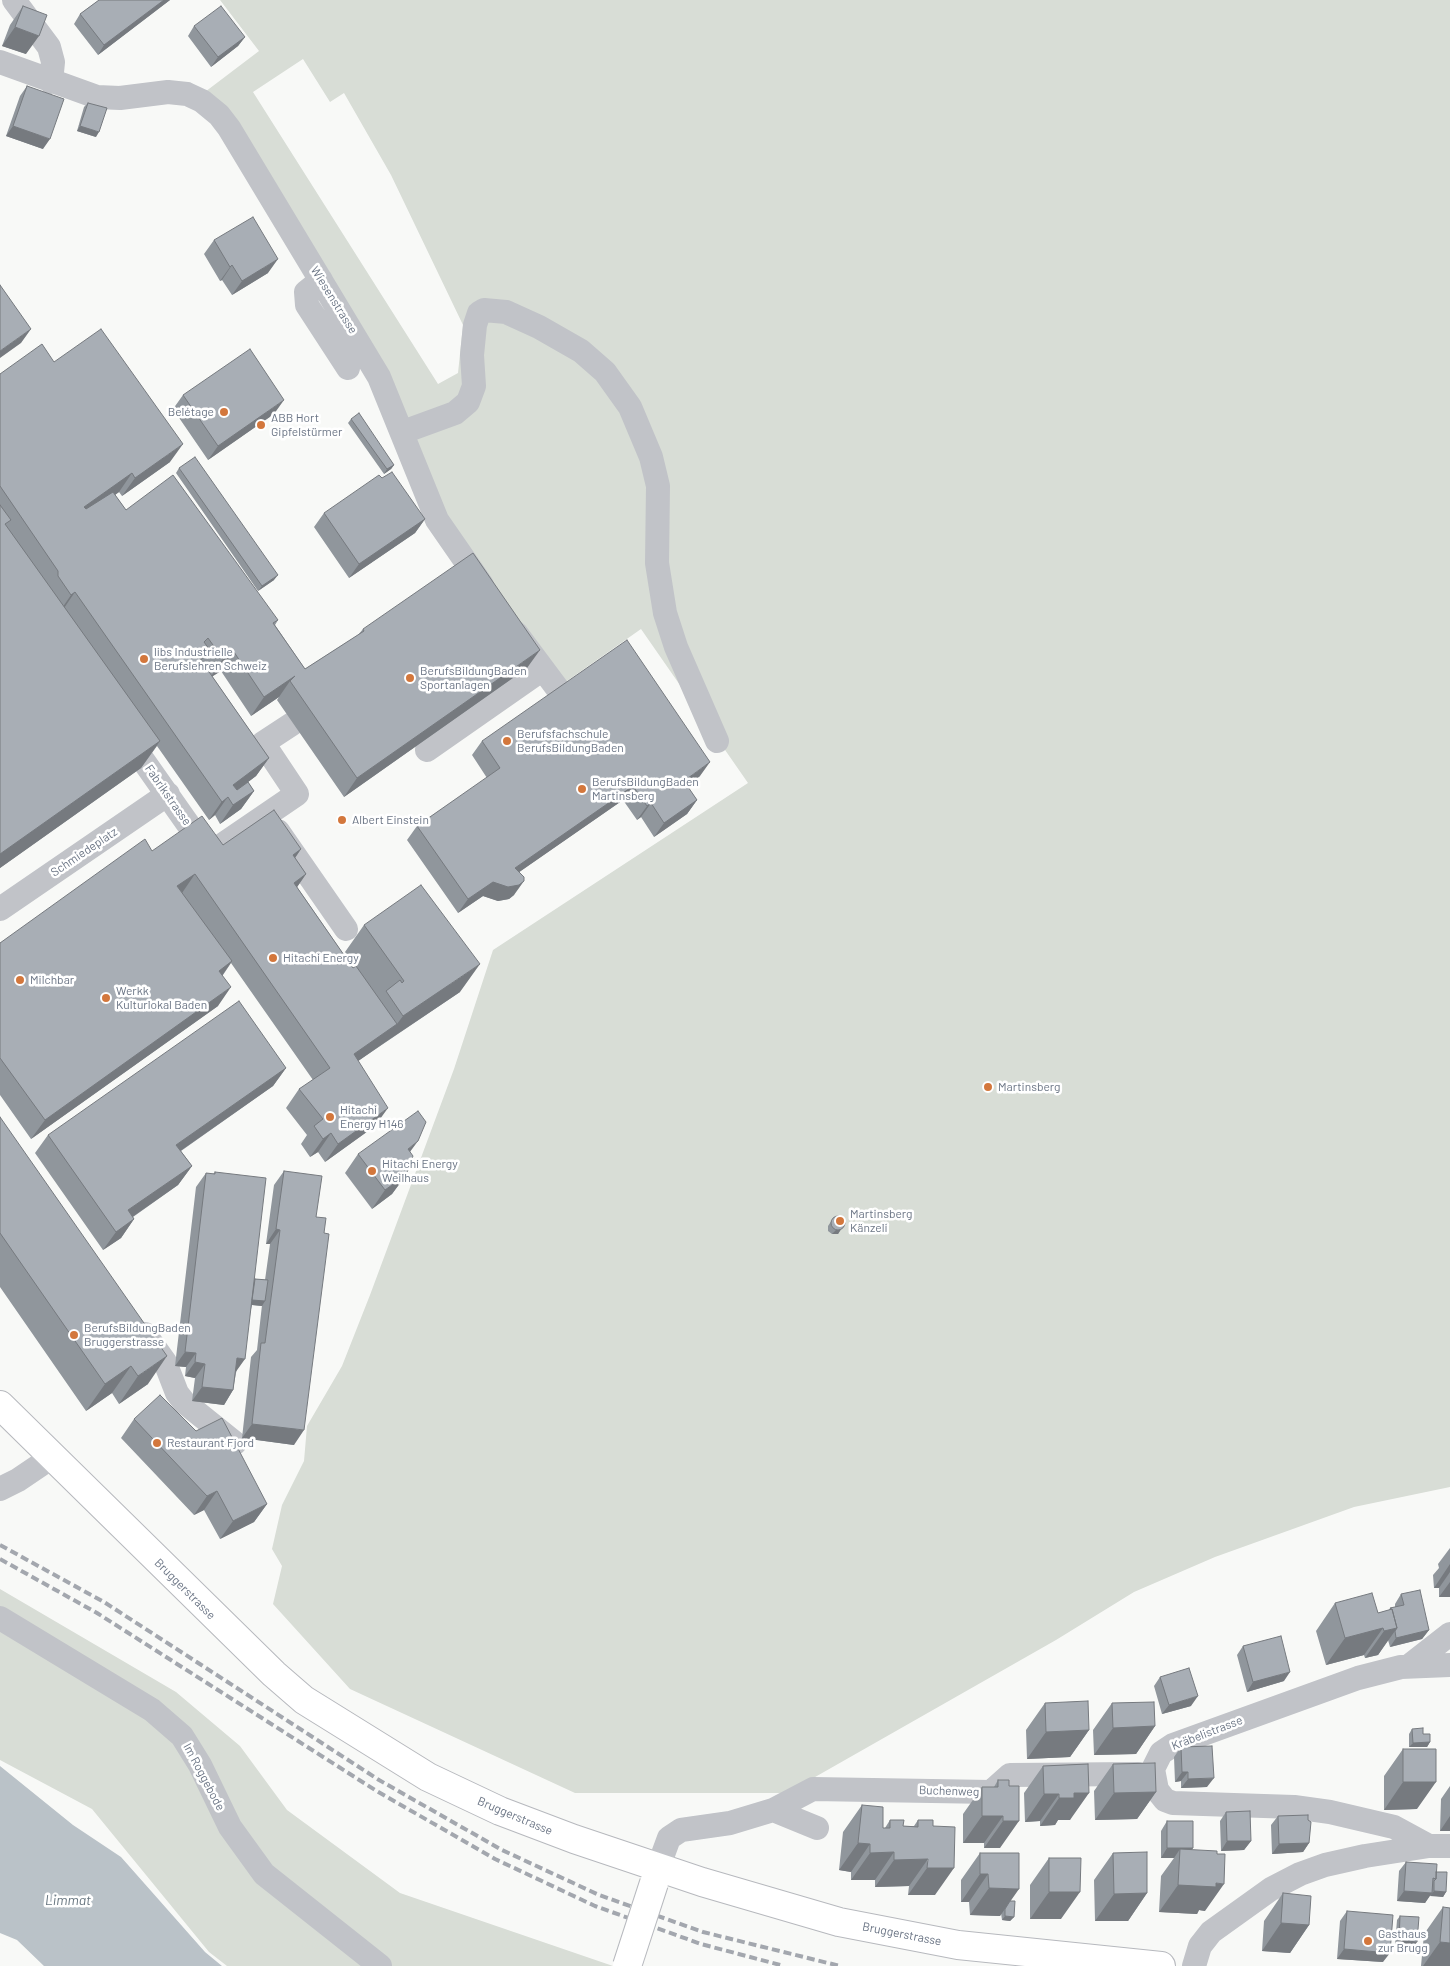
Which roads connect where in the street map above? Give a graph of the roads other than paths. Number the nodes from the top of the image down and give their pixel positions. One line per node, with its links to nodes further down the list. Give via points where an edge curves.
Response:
1 (14, 0): 3 (street, via 50,47 53,62)
2 (0, 62): 3 (street, Wiesenstrasse)
3 (51, 82): 4 (street, Wiesenstrasse, via 97,97 175,92 187,94 208,105 229,128)
4 (321, 280): 5 (street, via 306,292 307,306); 6 (street, Wiesenstrasse, via 379,377)
5 (348, 368)
6 (403, 432): 7 (street, Wiesenstrasse, via 441,526); 11 (street, via 455,413 468,402 474,386 472,355 476,320 484,310 506,312 539,327 581,352 605,372 633,412 652,457 658,486 657,563 665,613 676,647)
7 (543, 669): 8 (street, Wiesenstrasse); 12 (street)
8 (557, 688)
9 (112, 715): 13 (street, Fabrikstrasse)
10 (292, 724): 14 (street, Fabrikstrasse, via 263,743 297,794)
11 (717, 741)
12 (427, 750)
13 (168, 794): 14 (street, Fabrikstrasse, via 209,854); 15 (street, Schmiedeplatz)
14 (267, 815): 16 (street)
15 (0, 909)
16 (346, 929)
17 (134, 1318): 19 (street, via 165,1362 184,1402)
18 (0, 1404): 20 (main road, Bruggerstrasse)
19 (235, 1444)
20 (52, 1457): 21 (street); 30 (main road, Bruggerstrasse, via 229,1633 304,1700 428,1777 505,1813)
21 (0, 1488)
22 (0, 1618): 31 (street, Im Roggebode, via 152,1710 176,1731 200,1765 230,1827 264,1874)
23 (1450, 1634): 25 (street)
24 (1450, 1665): 25 (street, Kräbelistrasse)
25 (1409, 1666): 26 (street, Kräbelistrasse, via 1358,1678 1180,1742 1161,1753)
26 (1152, 1774): 27 (street, Buchenweg, via 1010,1775 991,1792 813,1789); 29 (street, via 1157,1790 1165,1800 1173,1803 1310,1809 1394,1827)
27 (773, 1810): 28 (street); 30 (street, Buchenweg, via 730,1823 681,1830 669,1838)
28 (817, 1828)
29 (1440, 1846): 34 (street, via 1340,1861 1283,1882 1212,1932 1200,1946)
30 (656, 1875): 32 (main road, bridge); 33 (main road, Bruggerstrasse, via 905,1936 958,1945)
31 (380, 1966)
32 (627, 1966)
33 (1160, 1966)
34 (1194, 1966)

